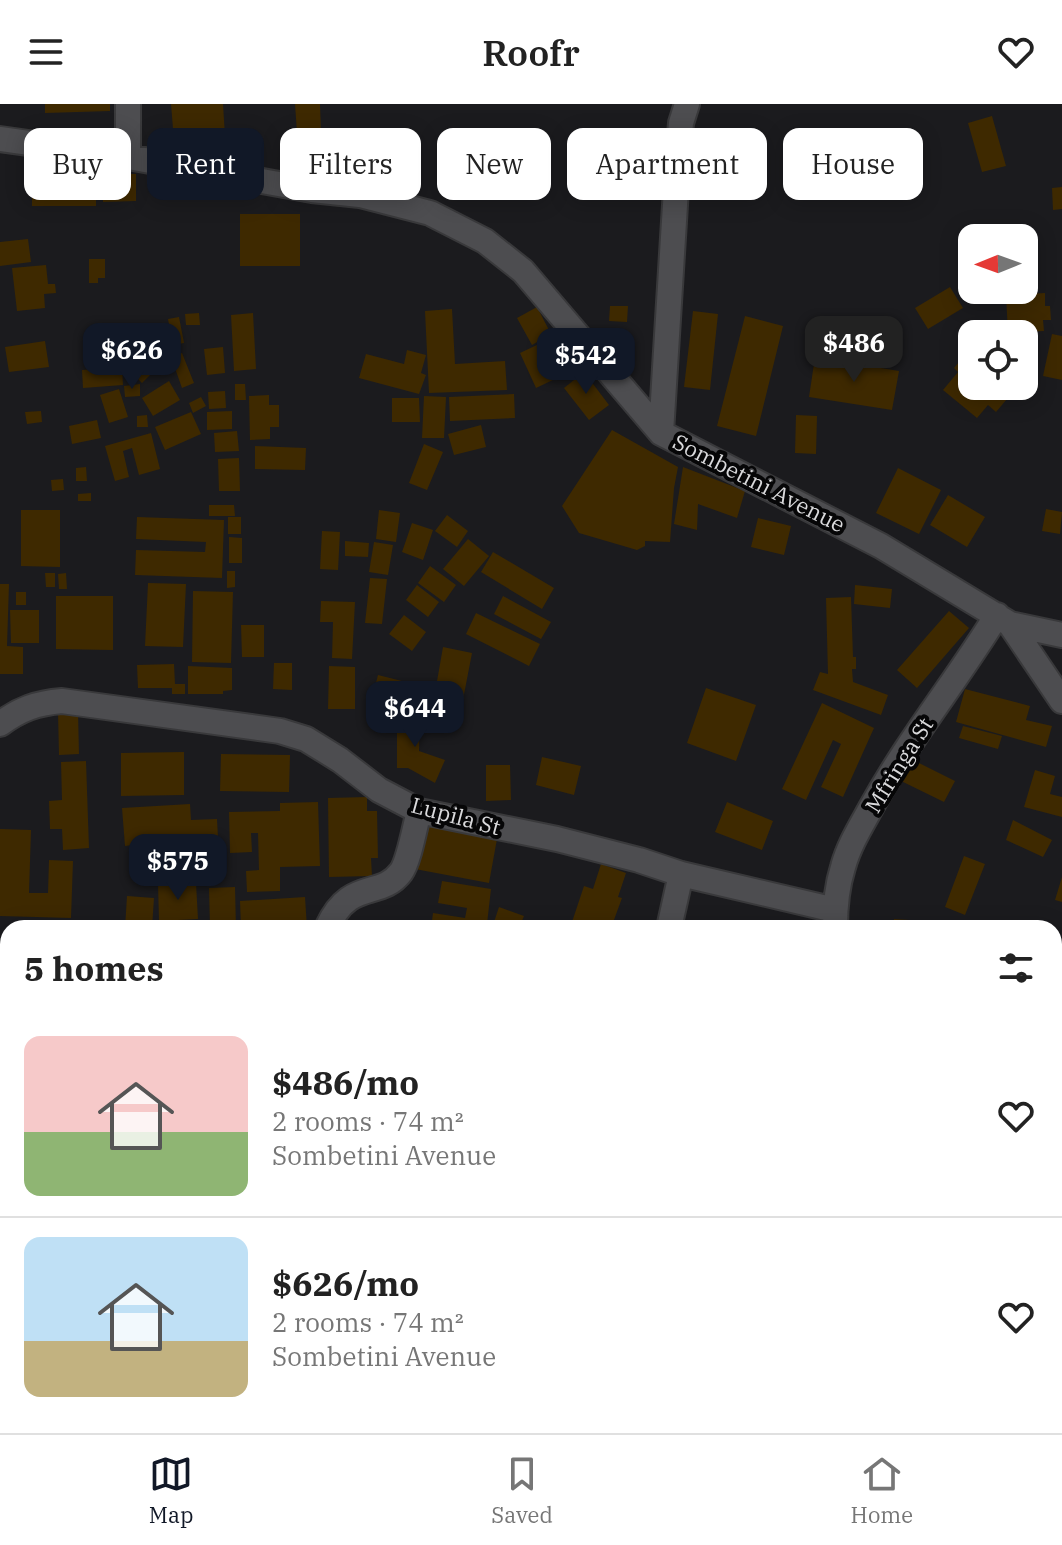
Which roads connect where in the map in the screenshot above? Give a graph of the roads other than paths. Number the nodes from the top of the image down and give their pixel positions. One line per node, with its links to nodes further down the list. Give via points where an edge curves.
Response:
1 (128, 104): 3 (street)
2 (687, 104): 7 (street, via 678,156)
3 (128, 128)
4 (0, 139): 5 (street, Sombetini Avenue)
5 (24, 142)
6 (131, 158): 7 (street, Sombetini Avenue, via 372,197 430,213 485,241 523,271)
7 (661, 433): 8 (street, Sombetini Avenue, via 881,546)
8 (1004, 620): 9 (street, Sombetini Avenue); 10 (street); 14 (street, Mfringa St, via 914,735 853,839 842,869)
9 (1062, 635)
10 (1062, 701)
11 (0, 724): 12 (street, Lupila St, via 40,702 62,701 280,731 306,739)
12 (419, 811): 13 (street, Lupila St, via 557,839); 15 (street, via 402,871 389,882 348,898)
13 (681, 874): 14 (street, Lupila St); 16 (street)
14 (835, 919)
15 (331, 920)
16 (671, 920)

